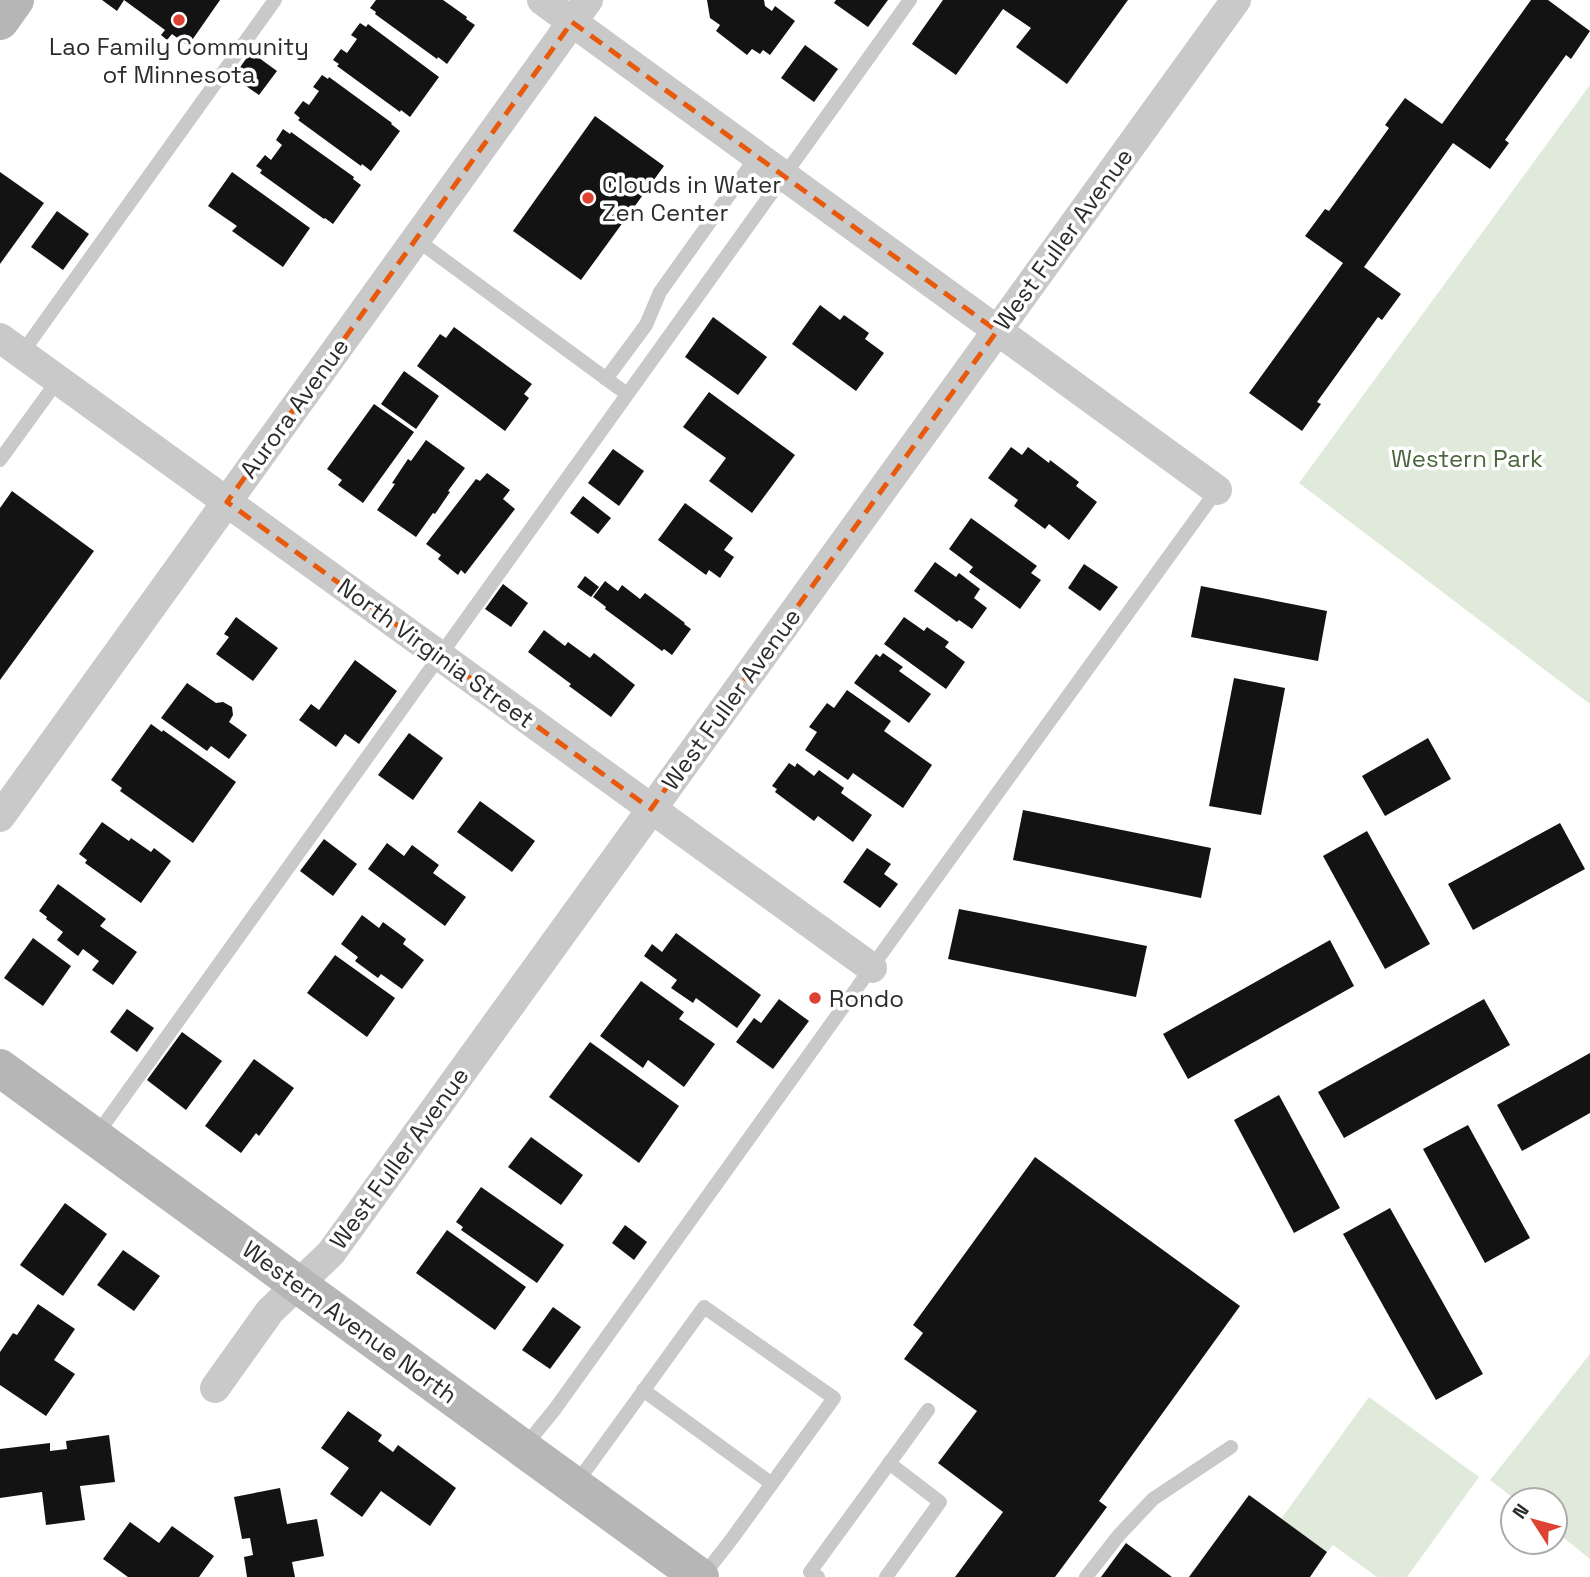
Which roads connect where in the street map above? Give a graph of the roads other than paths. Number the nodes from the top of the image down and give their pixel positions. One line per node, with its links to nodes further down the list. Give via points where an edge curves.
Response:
1 (15, 0): 7 (street)
2 (275, 0): 12 (lane)
3 (542, 0): 6 (street)
4 (910, 0): 9 (lane)
5 (1236, 0): 11 (street, West Fuller Avenue)
6 (580, 11): 8 (street); 10 (street, Aurora Avenue)
7 (0, 21)
8 (757, 156): 9 (street); 13 (lane, via 660,292 646,325)
9 (784, 176): 11 (street); 15 (lane)
10 (416, 240): 13 (lane); 19 (street, Aurora Avenue)
11 (997, 331): 18 (street); 21 (street, West Fuller Avenue)
12 (11, 346): 14 (street, North Virginia Street)
13 (606, 379): 15 (lane)
14 (58, 380): 16 (lane); 19 (street, North Virginia Street)
15 (627, 394): 20 (lane)
16 (5, 442): 17 (lane)
17 (0, 460)
18 (1217, 490): 23 (lane)
19 (227, 502): 20 (street, North Virginia Street); 22 (street, Aurora Avenue)
20 (440, 656): 21 (street, North Virginia Street); 25 (lane)
21 (651, 809): 23 (street, North Virginia Street); 26 (street, West Fuller Avenue, via 331,1253)
22 (0, 817)
23 (872, 968): 31 (lane)
24 (0, 1068): 25 (street, Western Avenue North)
25 (95, 1137): 26 (street, Western Avenue North)
26 (297, 1284): 27 (street, West Fuller Avenue, via 270,1311); 31 (street, Western Avenue North)
27 (215, 1388)
28 (643, 1390): 33 (lane); 33 (lane, via 704,1307 834,1398); 34 (lane)
29 (928, 1410): 32 (lane)
30 (1231, 1447): 38 (lane, via 1153,1499)
31 (523, 1448): 34 (street, Western Avenue North)
32 (889, 1463): 36 (lane, via 810,1572); 37 (lane, via 940,1502)
33 (772, 1484): 35 (lane)
34 (574, 1486): 35 (street, Western Avenue North)
35 (701, 1577)
36 (818, 1577)
37 (886, 1577)
38 (1086, 1577)

